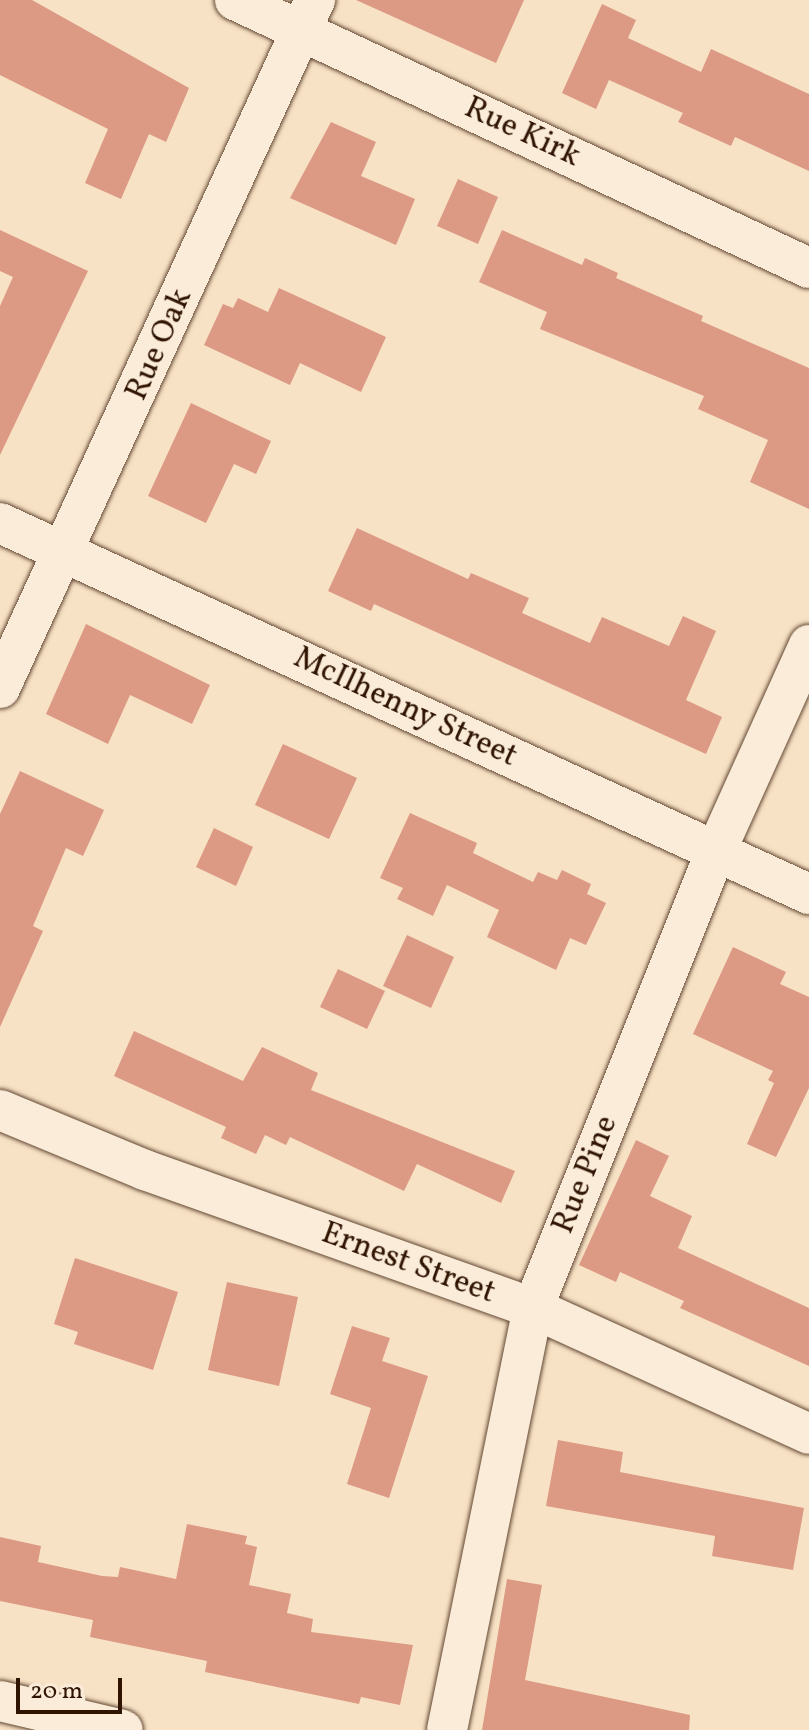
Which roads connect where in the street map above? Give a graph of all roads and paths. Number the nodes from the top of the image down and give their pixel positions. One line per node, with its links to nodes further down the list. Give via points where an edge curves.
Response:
1 (235, 0): 2 (street, Rue Kirk)
2 (308, 15): 3 (street, Rue Kirk); 5 (street, Rue Oak)
3 (809, 268)
4 (0, 523): 5 (street, McIlhenny Street)
5 (66, 553): 7 (street, Rue Oak); 8 (street, McIlhenny Street)
6 (809, 645): 8 (street, Rue Pine)
7 (0, 688)
8 (716, 851): 9 (street, McIlhenny Street); 11 (street, Rue Pine)
9 (809, 894)
10 (0, 1110): 11 (street, Ernest Street, via 145,1170)
11 (533, 1308): 12 (street, Ernest Street); 15 (street, Rue Pine)
12 (809, 1434)
13 (0, 1701): 14 (street)
14 (123, 1730)
15 (447, 1730)

